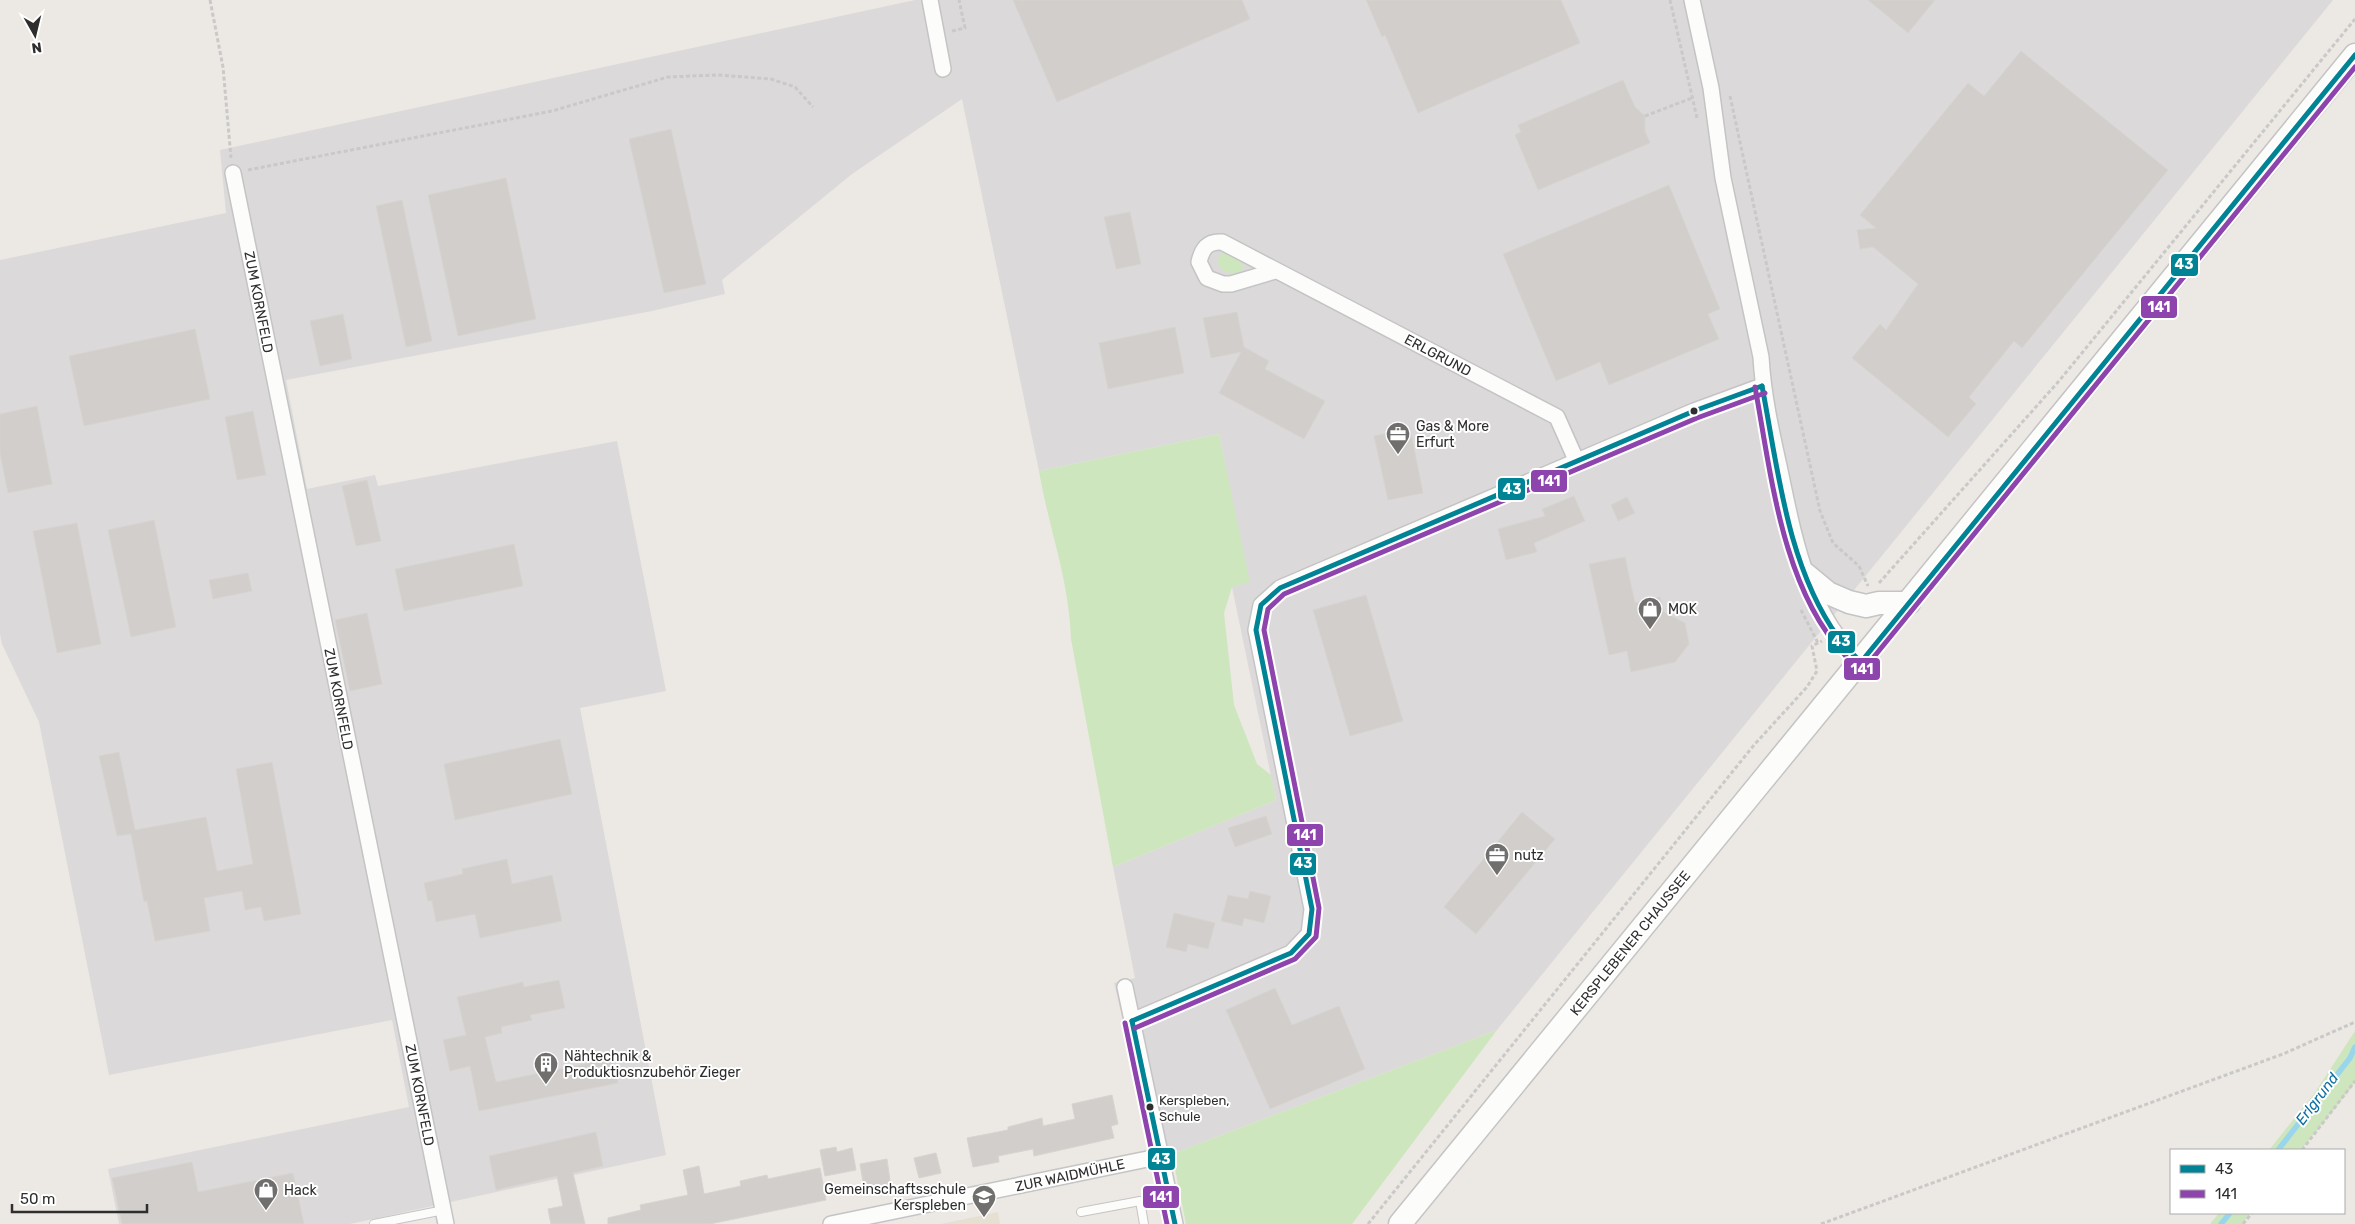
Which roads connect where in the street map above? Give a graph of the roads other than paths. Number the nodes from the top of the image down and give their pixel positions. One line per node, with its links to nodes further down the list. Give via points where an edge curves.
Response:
1 (930, 0): 4 (street)
2 (1692, 0): 7 (street, via 1711,88 1723,178 1761,357)
3 (2355, 55): 10 (main road, KERSPLEBENER CHAUSSEE)
4 (943, 69)
5 (233, 173): 16 (street, ZUM KORNFELD)
6 (1275, 271): 8 (street, ERLGRUND, via 1557,417)
7 (1762, 386): 8 (street, via 1694,411); 9 (street)
8 (1577, 462): 13 (street, via 1280,588 1261,604 1256,630 1312,909 1308,934 1291,953)
9 (1805, 574): 10 (main road, via 1828,593 1850,602); 11 (street, via 1815,598 1849,653)
10 (1909, 602): 11 (main road, KERSPLEBENER CHAUSSEE)
11 (1861, 662): 21 (main road, KERSPLEBENER CHAUSSEE)
12 (1125, 987): 13 (street)
13 (1132, 1021): 14 (street)
14 (1162, 1156): 18 (street, ZUR WAIDMÜHLE); 20 (street)
15 (1081, 1212): 19 (lane, via 1140,1201)
16 (445, 1217): 17 (lane)
17 (374, 1224)
18 (832, 1224)
19 (1144, 1224)
20 (1175, 1224)
21 (1400, 1224)

